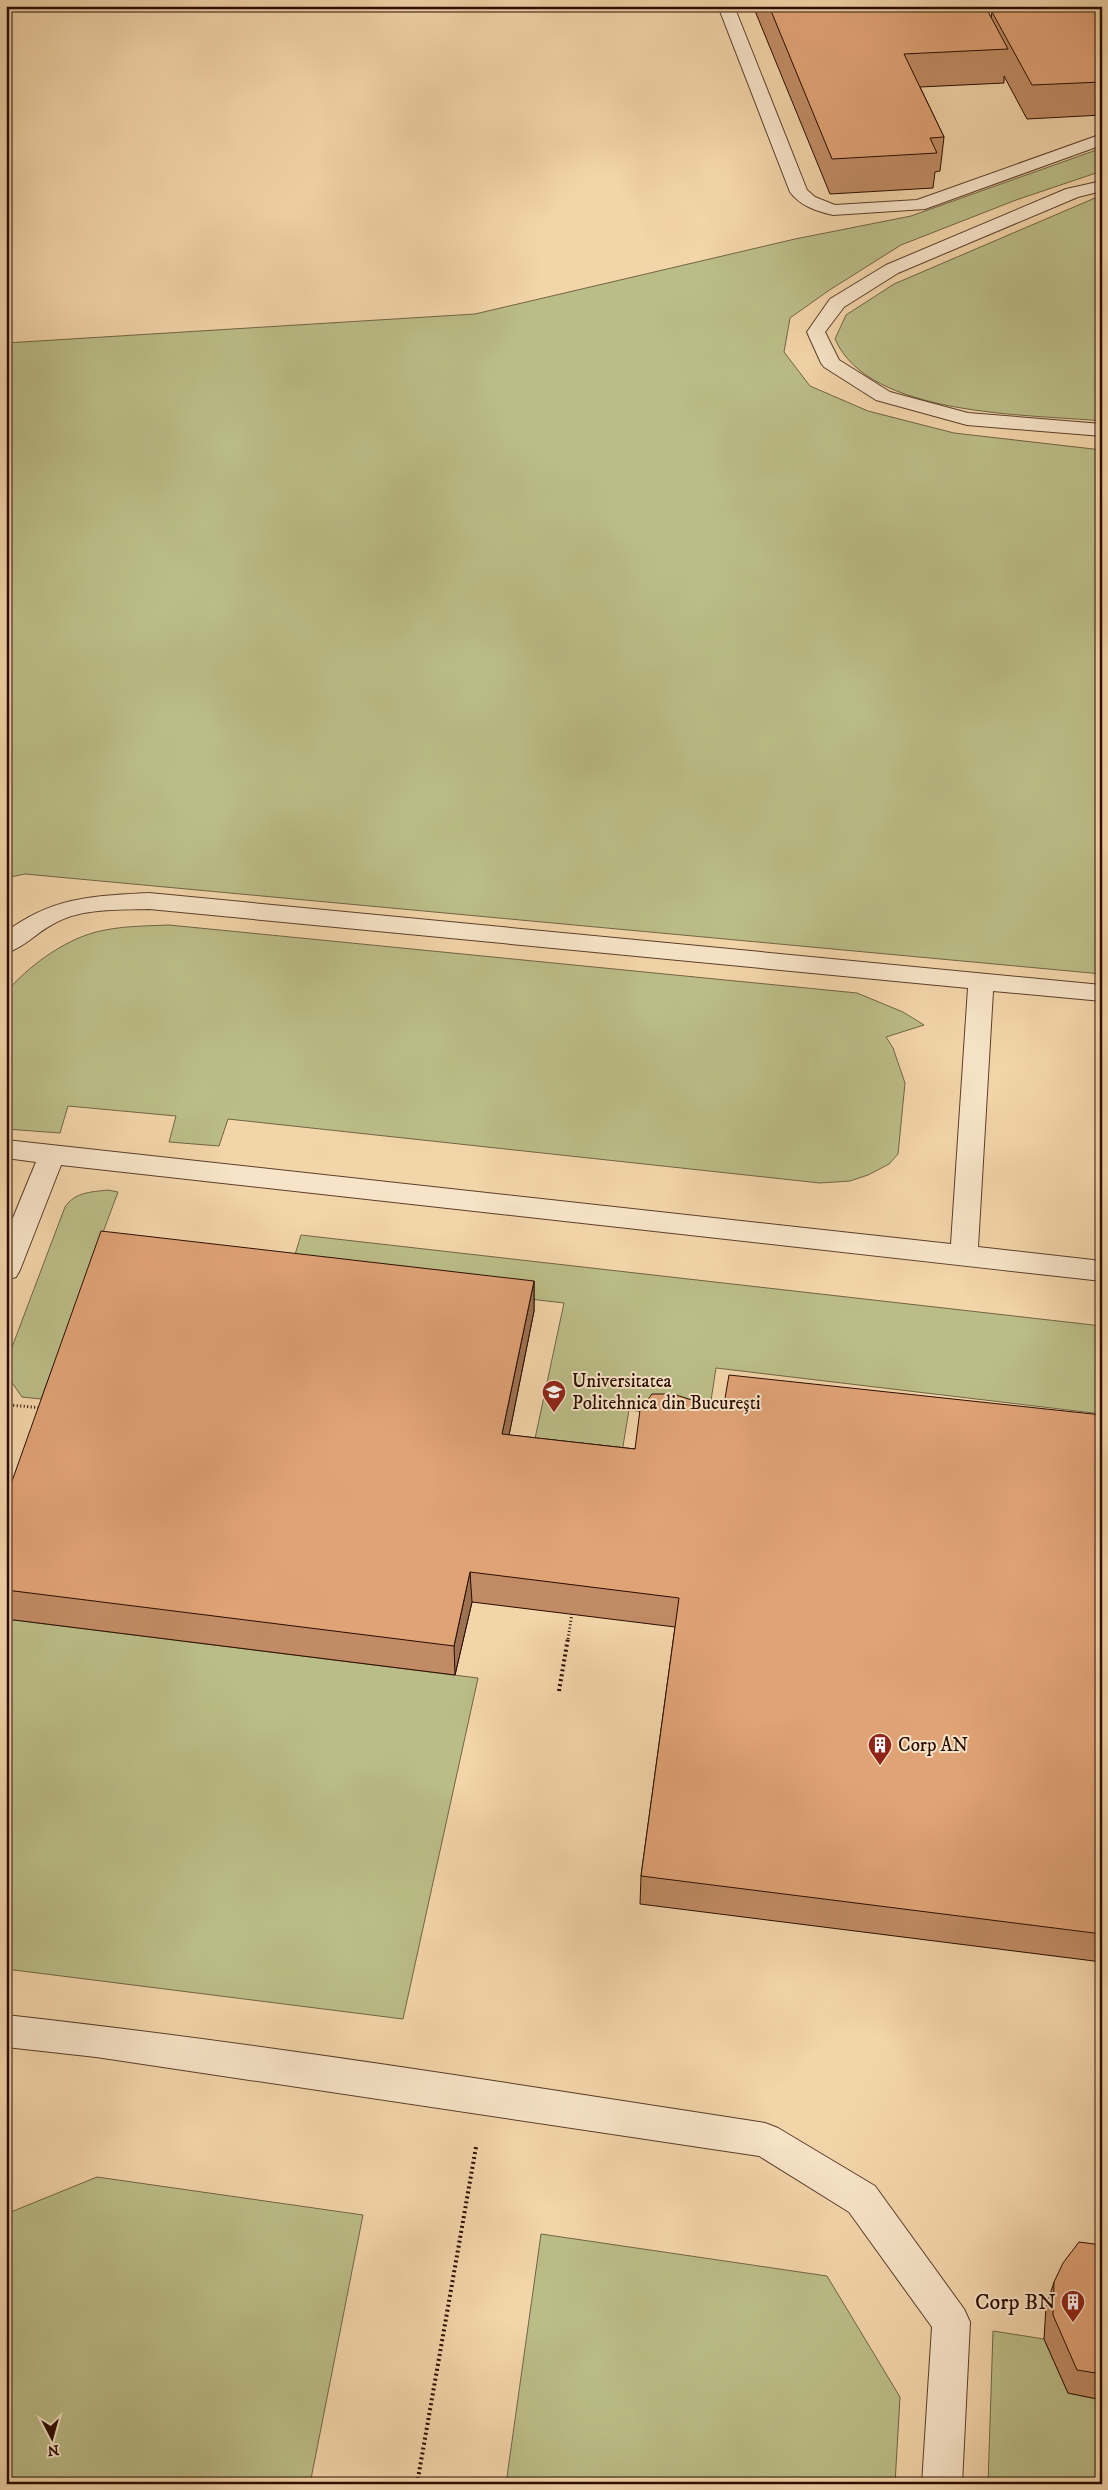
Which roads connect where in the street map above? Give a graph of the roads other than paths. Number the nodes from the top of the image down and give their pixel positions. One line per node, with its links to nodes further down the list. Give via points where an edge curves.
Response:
1 (726, 6): 4 (lane, via 799,192 820,206 847,211 919,205)
2 (1095, 6): 3 (lane)
3 (1102, 16)
4 (1102, 139)
5 (1102, 186): 6 (lane, via 1072,193 892,269 837,303 816,332 831,363 883,396 967,419)
6 (1102, 430)
7 (6, 945): 8 (lane, via 31,925 54,914 100,904 149,901)
8 (981, 983): 9 (lane); 12 (lane)
9 (1102, 993)
10 (6, 1149): 11 (lane)
11 (52, 1154): 12 (lane); 13 (lane)
12 (964, 1254): 14 (lane)
13 (6, 1270)
14 (1102, 1271)
15 (6, 2032): 16 (lane, via 96,2041 765,2140 862,2199 951,2322)
16 (942, 2484)

